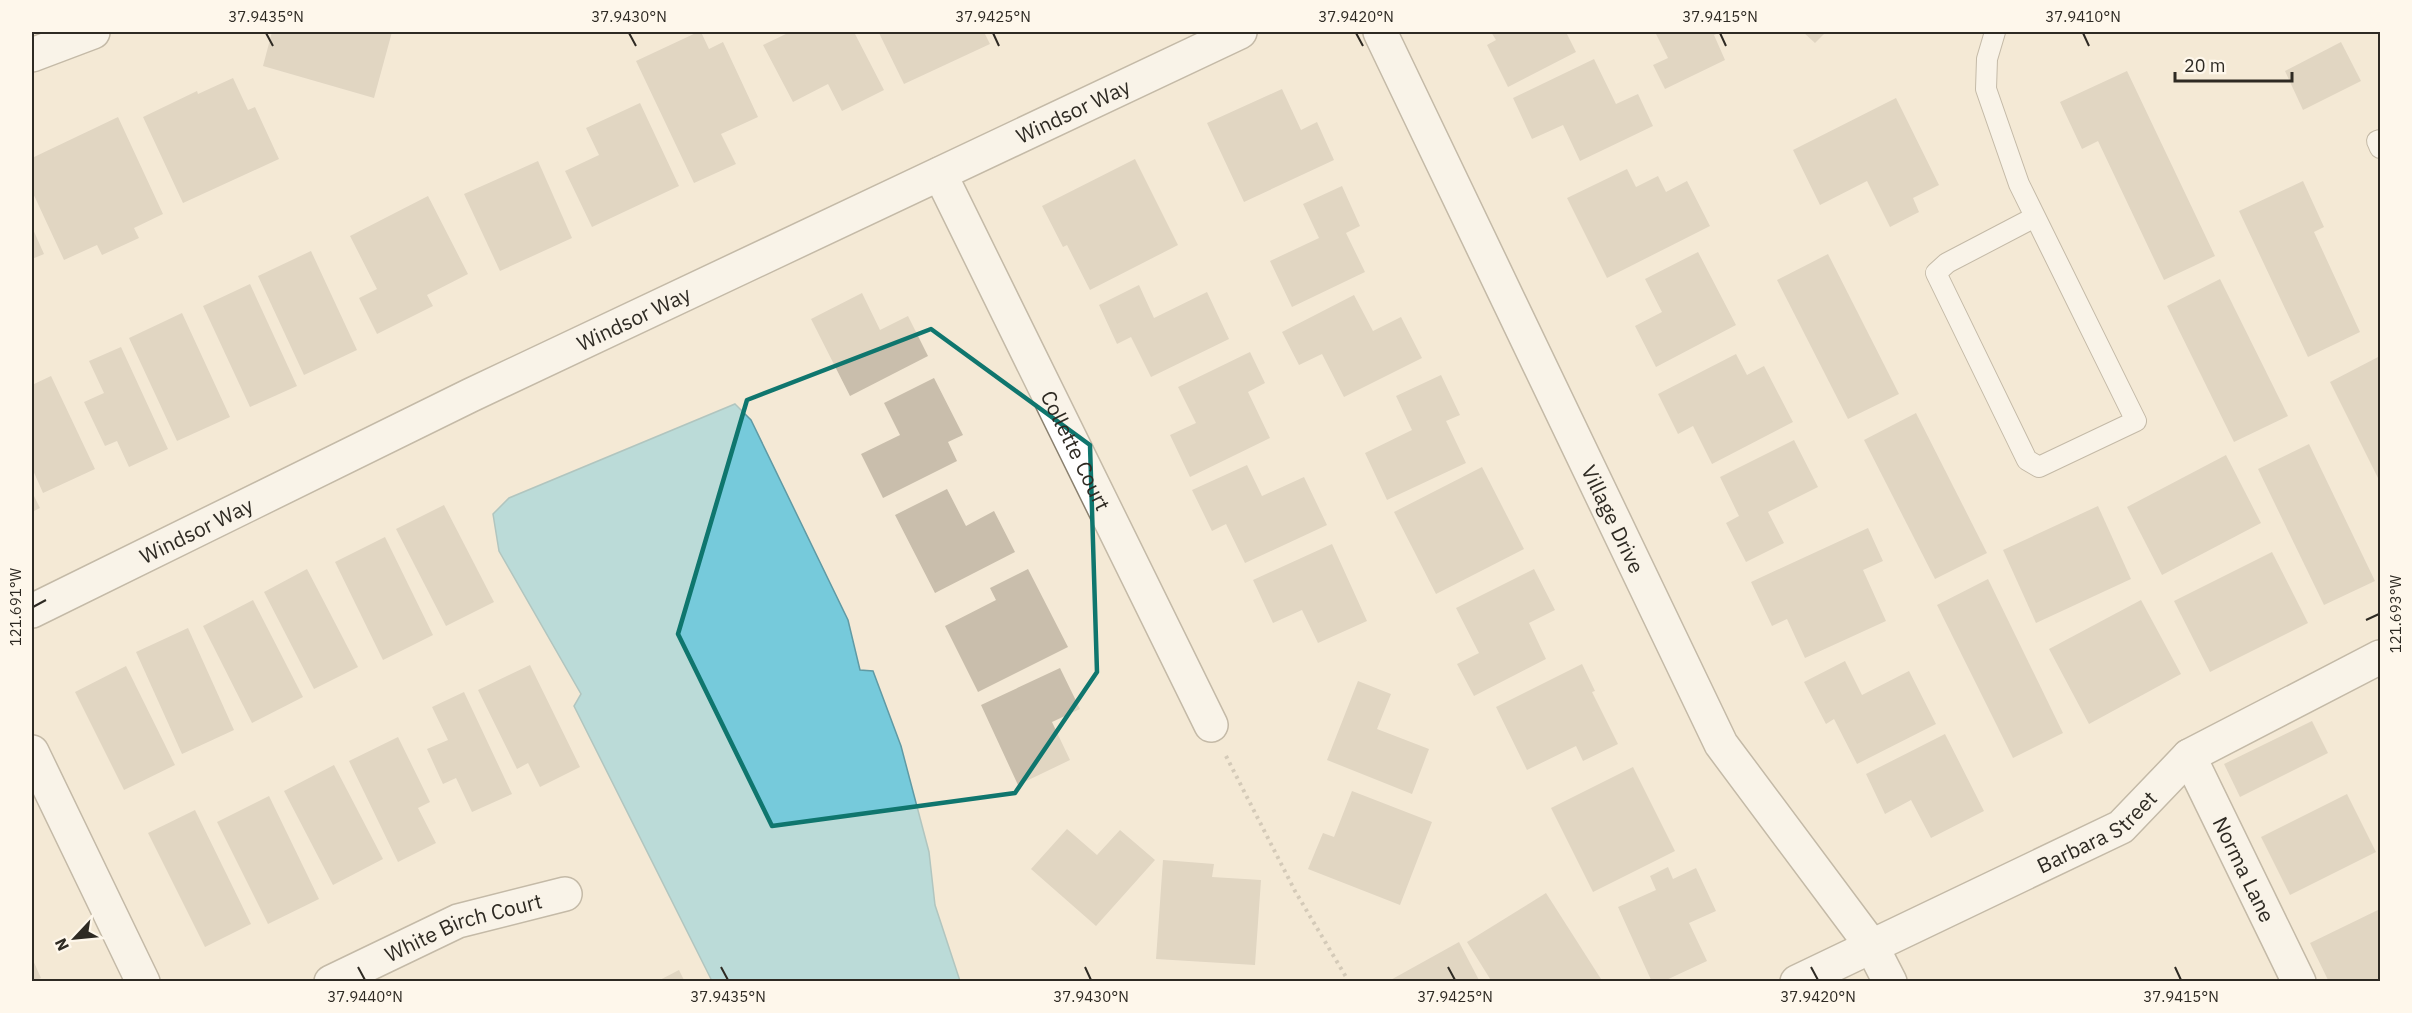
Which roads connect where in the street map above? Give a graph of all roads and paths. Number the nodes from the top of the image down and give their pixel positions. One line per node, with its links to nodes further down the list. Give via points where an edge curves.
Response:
1 (93, 32): 5 (street)
2 (1240, 32): 8 (street, Windsor Way)
3 (1380, 32): 16 (street, Village Drive, via 1721,744)
4 (1995, 32): 9 (lane, via 1987,59 1986,90 2019,184)
5 (32, 55)
6 (2380, 140): 7 (lane)
7 (2380, 148)
8 (939, 174): 10 (street, Windsor Way, via 471,395); 12 (street, Collette Court)
9 (2035, 217): 9 (lane, via 1947,263 1936,273 2027,460 2039,467 2136,421)
10 (32, 610)
11 (2380, 657): 14 (street, Barbara Street)
12 (1211, 725): 19 (path, via 1295,891)
13 (32, 752): 17 (street)
14 (2189, 756): 16 (street, Barbara Street, via 2121,827); 22 (street, Norma Lane)
15 (565, 894): 18 (street, White Birch Court, via 458,921)
16 (1871, 945): 20 (street, Barbara Street); 21 (street, Village Drive)
17 (143, 981)
18 (331, 981)
19 (1349, 981)
20 (1797, 981)
21 (1890, 981)
22 (2299, 981)

